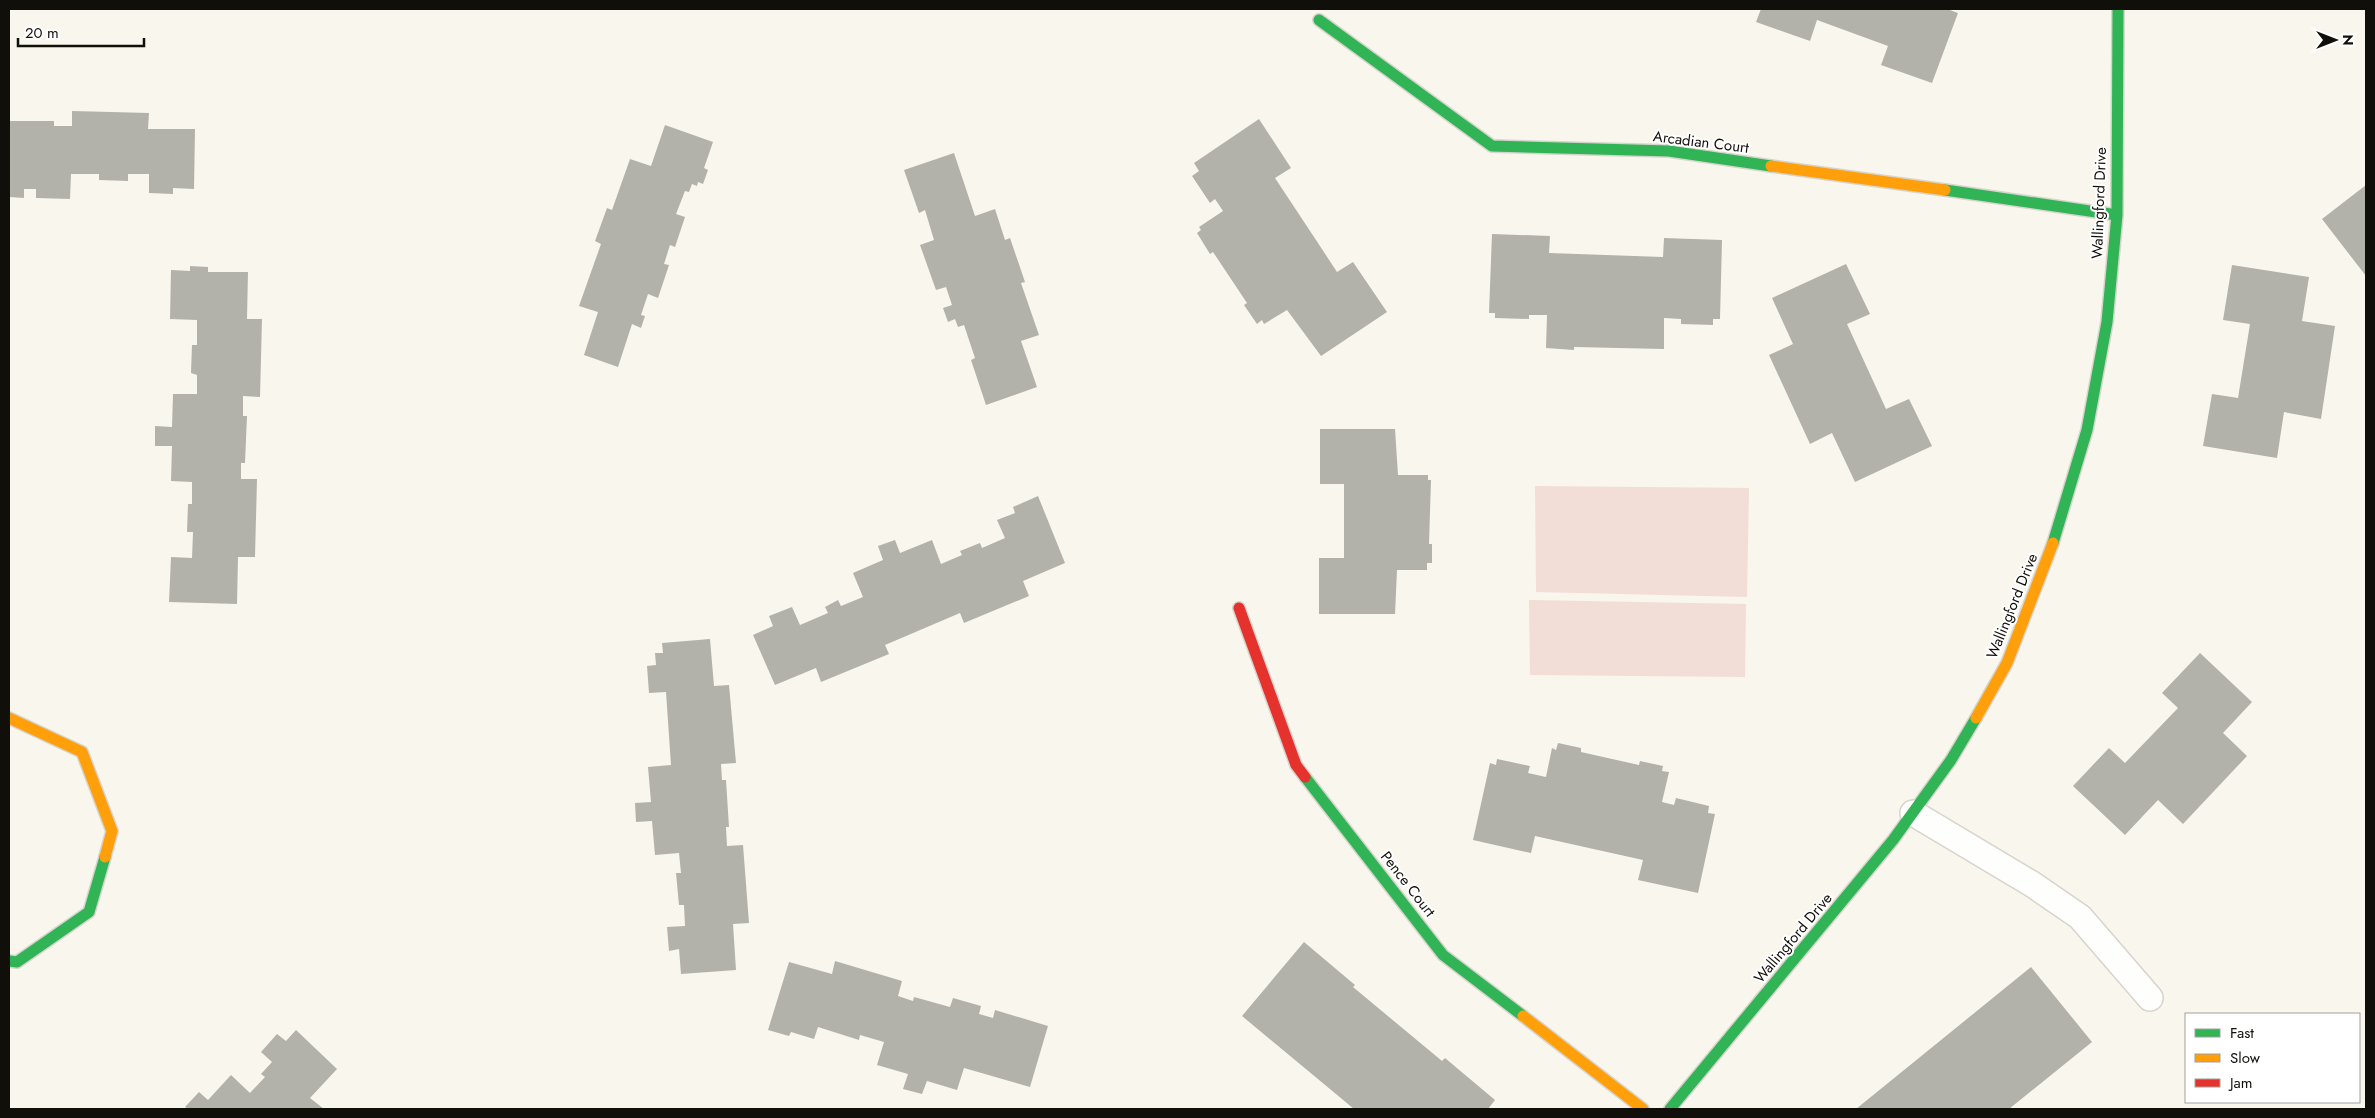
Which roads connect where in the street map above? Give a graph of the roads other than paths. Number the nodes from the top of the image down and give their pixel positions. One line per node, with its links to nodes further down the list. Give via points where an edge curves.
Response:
1 (2118, 9): 3 (street, Wallingford Drive)
2 (1319, 20): 3 (street, Arcadian Court, via 1492,146 1669,151)
3 (2117, 215): 6 (street, Wallingford Drive, via 2106,322 2087,430 2052,545 2007,663 1951,760)
4 (1239, 608): 9 (street, Pence Court, via 1296,766 1443,954)
5 (9, 718): 7 (street, via 82,752 112,831 88,912 17,962)
6 (1913, 813): 8 (lane, via 2032,884 2080,917); 10 (street, Wallingford Drive)
7 (9, 961)
8 (2150, 998)
9 (1643, 1109)
10 (1670, 1109)

